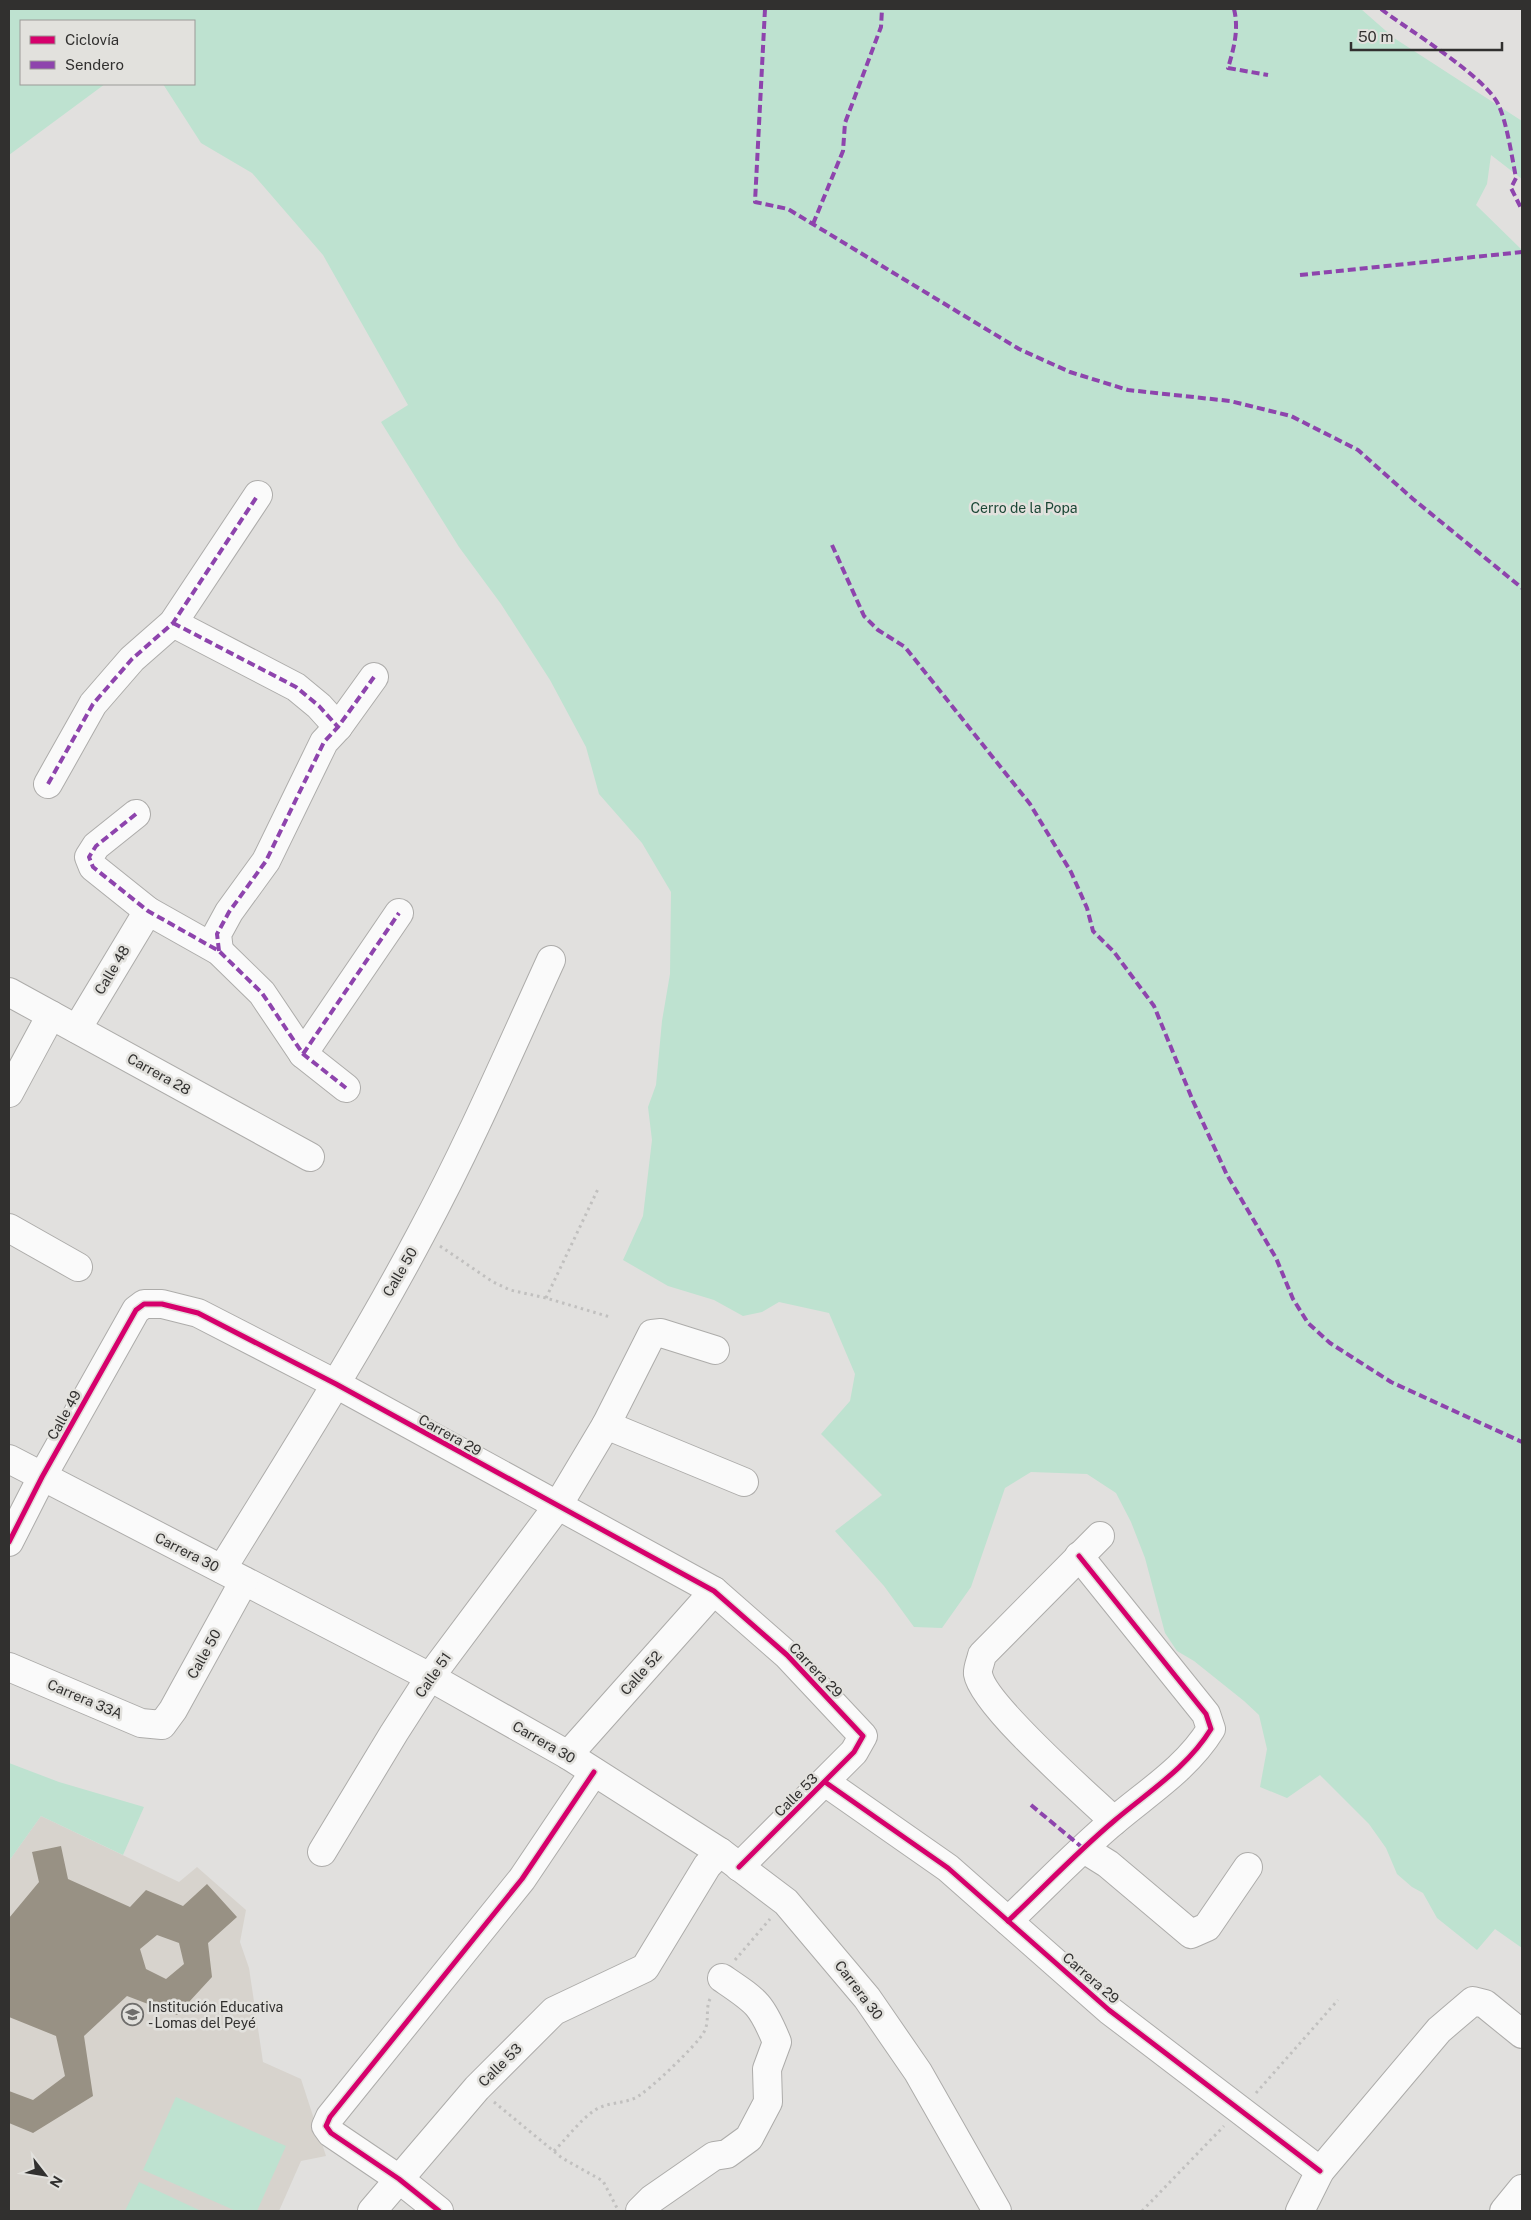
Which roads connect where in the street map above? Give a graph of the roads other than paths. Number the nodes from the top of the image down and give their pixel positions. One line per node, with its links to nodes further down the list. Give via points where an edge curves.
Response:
1 (258, 495): 2 (street)
2 (173, 624): 4 (street, via 296,687); 5 (street, via 132,659 93,704)
3 (374, 677): 4 (street)
4 (338, 728): 9 (street, via 324,742 266,861 217,934)
5 (48, 784)
6 (136, 814): 7 (street, via 96,846 89,858 92,867)
7 (148, 911): 9 (street); 13 (street, Calle 48)
8 (399, 912): 14 (street)
9 (219, 951): 14 (street, via 262,993)
10 (551, 960): 22 (street, Calle 50, via 421,1234)
11 (9, 992): 12 (street, Carrera 28)
12 (50, 1015): 13 (street, Carrera 28); 16 (street)
13 (77, 1030): 17 (street, Carrera 28)
14 (303, 1054): 15 (street)
15 (346, 1088)
16 (9, 1093)
17 (310, 1157)
18 (9, 1228): 19 (street)
19 (78, 1267)
20 (144, 1304): 22 (street, Carrera 29, via 162,1304 198,1313); 25 (street, Calle 49, via 136,1310)
21 (715, 1350): 23 (street, Calle 51, via 661,1333 652,1334)
22 (336, 1384): 27 (street, Carrera 29); 31 (street, Calle 50)
23 (606, 1425): 26 (street); 27 (street, Calle 51)
24 (9, 1460): 25 (street, Carrera 30)
25 (42, 1477): 29 (street, Calle 49); 31 (street, Carrera 30)
26 (744, 1482)
27 (557, 1507): 32 (street, Carrera 29); 34 (street, Calle 51)
28 (1100, 1536): 30 (street)
29 (9, 1542)
30 (1079, 1556): 40 (street, via 1206,1714 1211,1729 1201,1746 1162,1783); 40 (street, via 982,1655 978,1673 986,1693 1026,1737)
31 (233, 1575): 34 (street, Carrera 30); 35 (street, Calle 50, via 173,1710)
32 (714, 1591): 36 (street, Carrera 29, via 787,1655); 37 (street, Calle 52)
33 (9, 1667): 35 (street, Carrera 33A, via 141,1723)
34 (430, 1678): 37 (street, Carrera 30); 42 (street, Calle 51)
35 (162, 1725)
36 (863, 1736): 39 (street, Calle 53, via 854,1752)
37 (568, 1755): 38 (street, Carrera 30)
38 (594, 1772): 43 (street, Carrera 30); 49 (street, via 522,1879 330,2117 326,2126 331,2133)
39 (825, 1782): 43 (street, Calle 53); 45 (street, Carrera 29, via 948,1868)
40 (1114, 1821): 41 (street)
41 (1084, 1848): 44 (street, via 1108,1864 1190,1934 1207,1927); 45 (street)
42 (322, 1852)
43 (730, 1859): 49 (street, Calle 53, via 707,1866 645,1968 554,2011 477,2088); 54 (street, Carrera 30, via 786,1902 878,2014 918,2072)
44 (1248, 1867)
45 (1008, 1921): 48 (street, Carrera 29, via 1109,2010)
46 (722, 1978): 53 (street, via 754,1999 765,2014 776,2042 767,2069 768,2102 748,2138 727,2154 714,2156)
47 (1522, 2034): 48 (street, via 1485,2004 1473,2000 1465,2005 1439,2030)
48 (1320, 2171): 55 (street)
49 (399, 2179): 51 (street, Calle 53); 52 (street)
50 (1522, 2189): 56 (street)
51 (372, 2211)
52 (439, 2211)
53 (640, 2211)
54 (997, 2211)
55 (1300, 2211)
56 (1504, 2211)

